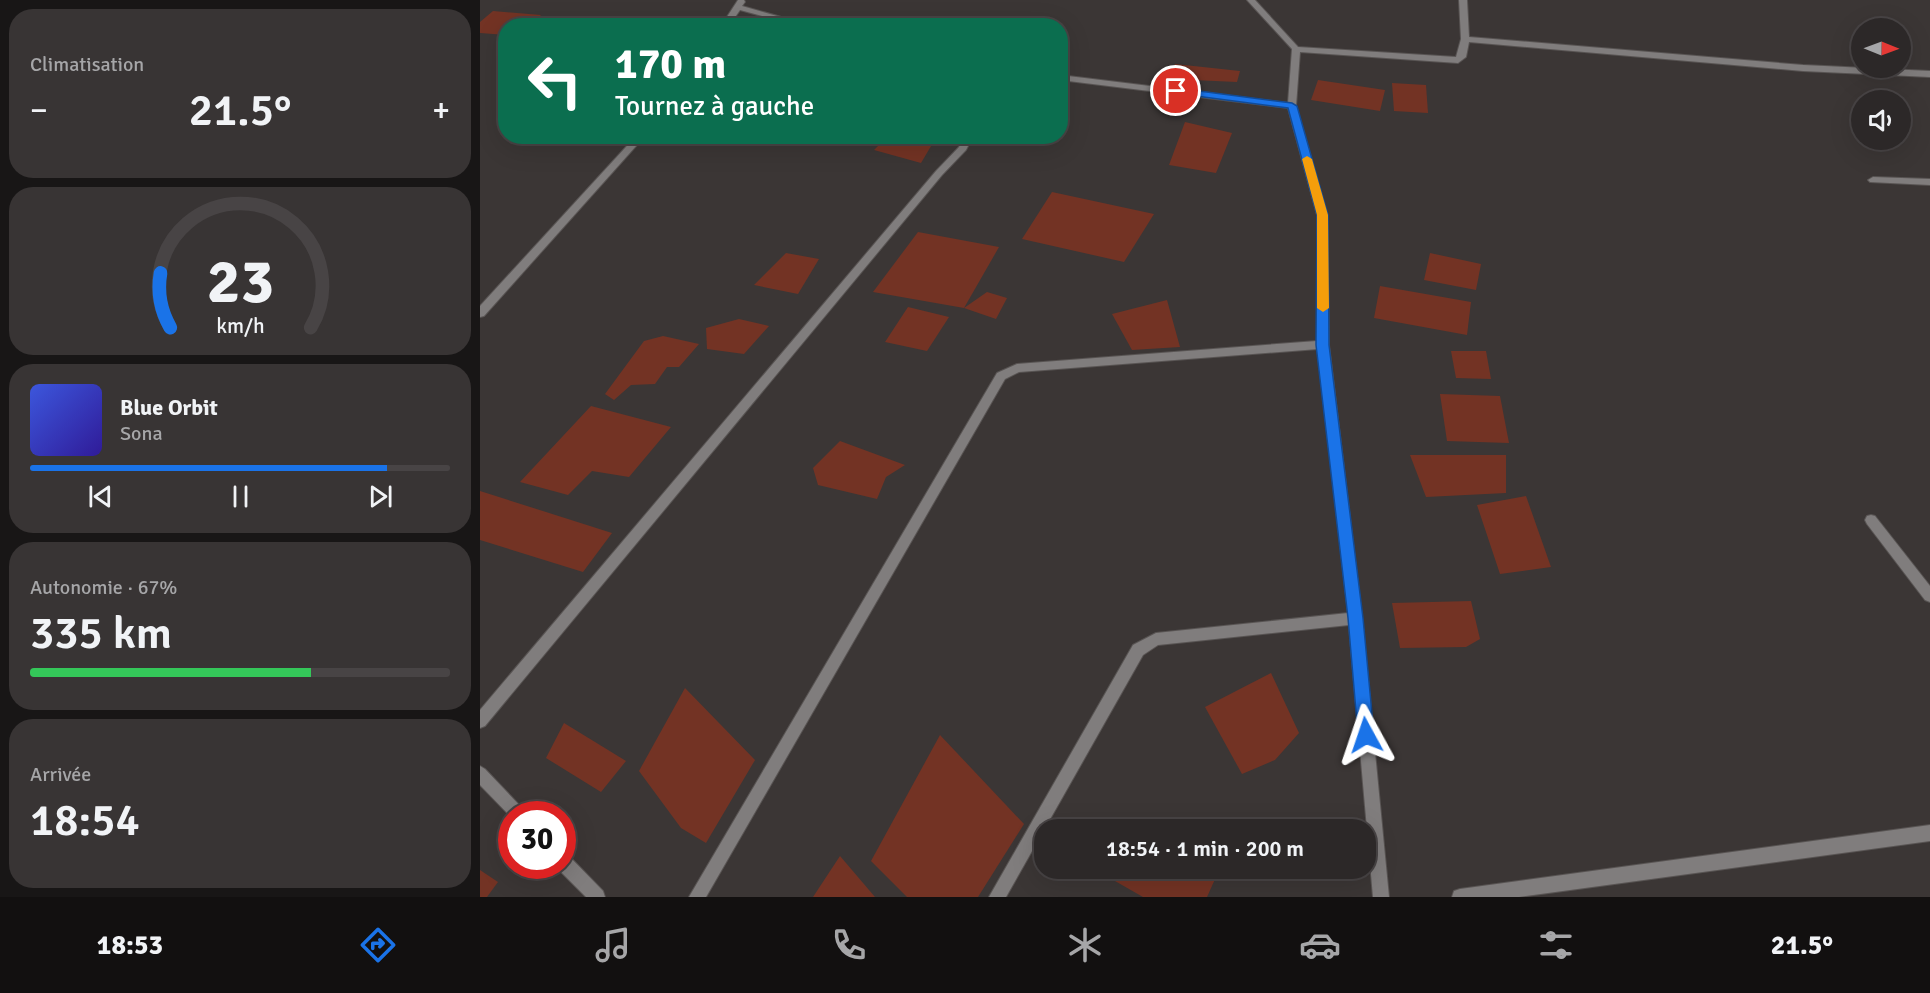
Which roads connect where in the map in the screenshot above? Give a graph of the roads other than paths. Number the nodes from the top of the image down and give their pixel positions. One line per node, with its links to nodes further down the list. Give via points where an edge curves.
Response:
1 (1251, 0): 7 (street)
2 (1463, 0): 6 (street)
3 (740, 4): 4 (street); 5 (street)
4 (730, 18)
5 (784, 18)
6 (1465, 39): 7 (street, via 1462,57 1452,61); 8 (street, via 1803,68)
7 (1296, 49): 10 (street)
8 (1930, 74)
9 (1068, 78): 10 (street)
10 (1292, 106): 16 (street, via 1322,215)
11 (634, 144): 15 (street)
12 (965, 144): 20 (street)
13 (1873, 180): 14 (street)
14 (1930, 182)
15 (480, 313)
16 (1323, 345): 19 (street); 26 (street, via 1017,368 1000,376)
17 (1871, 520): 18 (street)
18 (1930, 596)
19 (1355, 618): 27 (street, via 1156,639 1138,650); 28 (street)
20 (480, 722)
21 (480, 774): 22 (street)
22 (506, 801)
23 (1930, 833): 29 (street)
24 (576, 875): 25 (street)
25 (597, 897)
26 (697, 897)
27 (997, 897)
28 (1381, 897)
29 (1460, 897)

